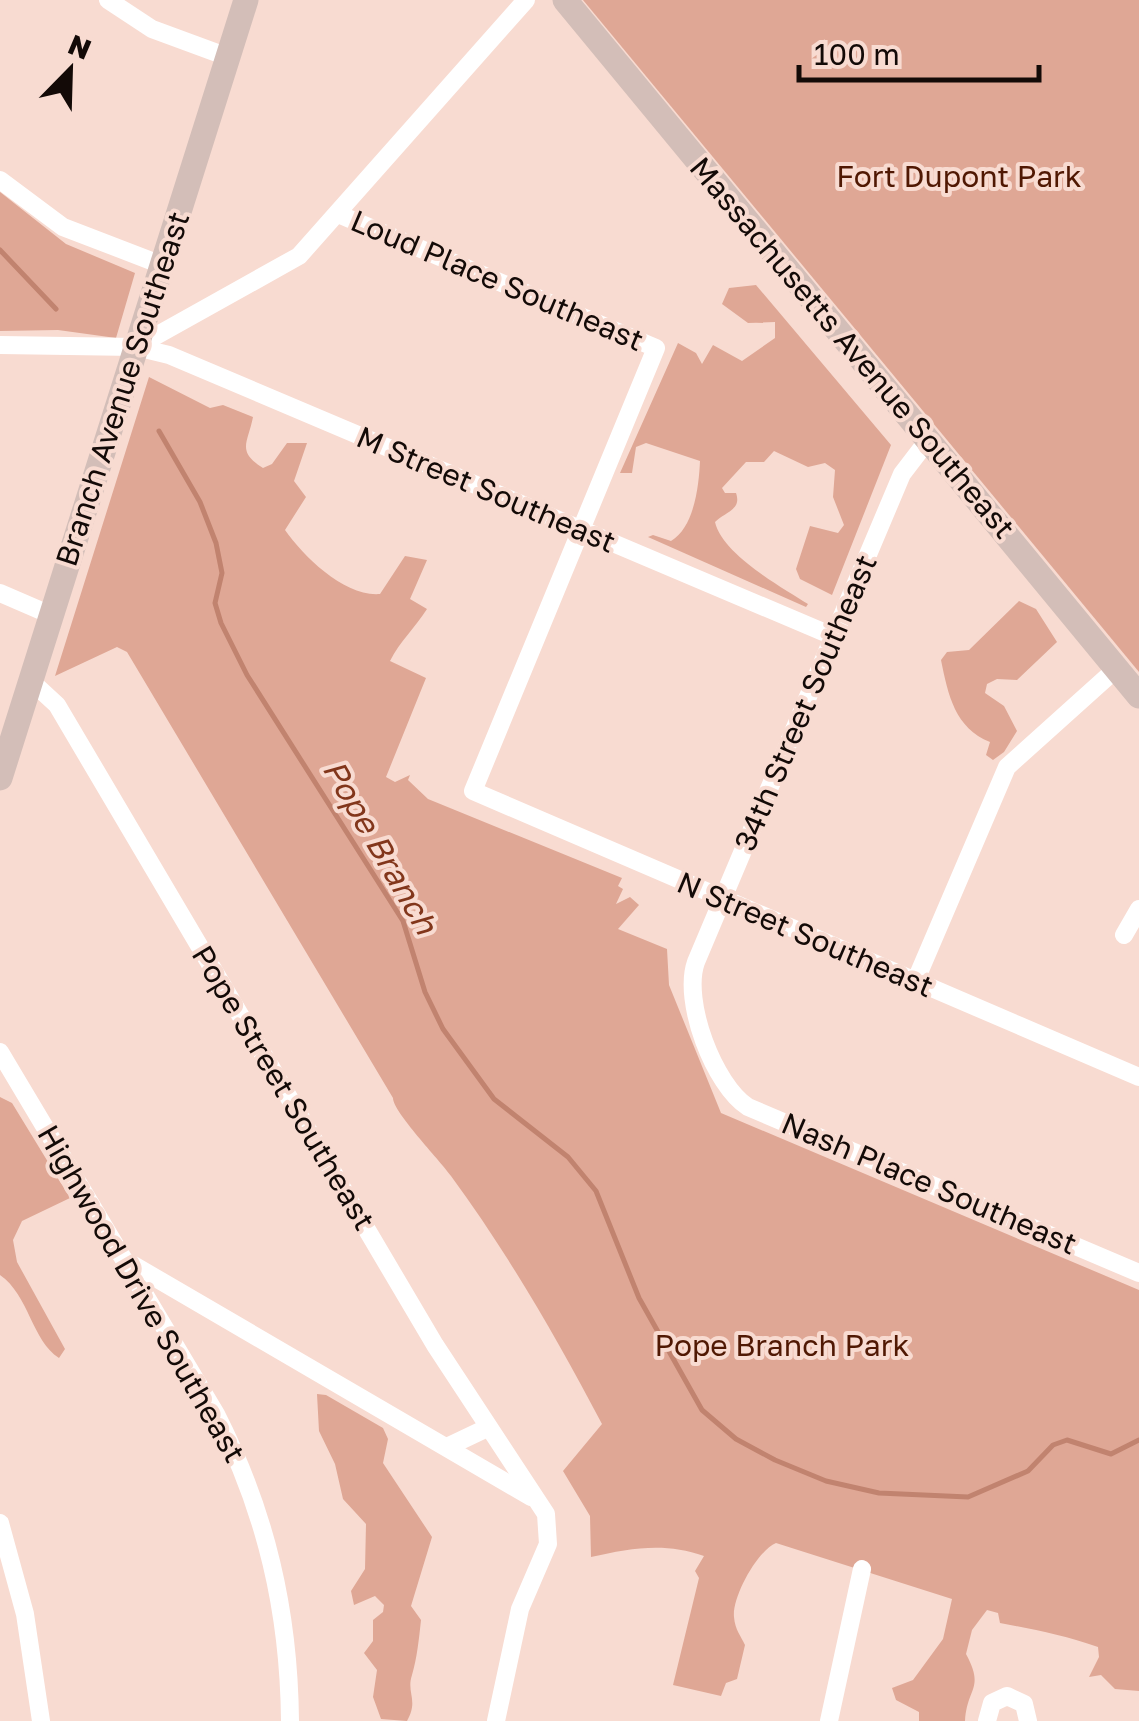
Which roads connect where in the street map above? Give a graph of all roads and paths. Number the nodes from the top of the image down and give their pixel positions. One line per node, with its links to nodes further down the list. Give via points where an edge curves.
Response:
1 (108, 0): 5 (street, via 152,29)
2 (246, 0): 5 (street, Branch Avenue Southeast)
3 (526, 0): 7 (street)
4 (565, 0): 11 (street, Massachusetts Avenue Southeast)
5 (228, 57): 8 (street, Branch Avenue Southeast)
6 (0, 180): 8 (street, via 63,227)
7 (338, 214): 10 (street, via 299,256); 12 (street, Loud Place Southeast, via 656,348)
8 (162, 265): 10 (street, Branch Avenue Southeast)
9 (0, 345): 10 (street)
10 (136, 347): 12 (street, M Street Southeast, via 169,355); 14 (street, Branch Avenue Southeast)
11 (928, 440): 15 (street, 34th Street Southeast, via 902,474); 16 (street, Massachusetts Avenue Southeast)
12 (582, 530): 15 (street, M Street Southeast); 20 (street, N Street Southeast, via 473,791)
13 (0, 593): 14 (street)
14 (51, 615): 17 (street, Branch Avenue Southeast)
15 (835, 637): 20 (street, 34th Street Southeast)
16 (1116, 669): 18 (street, Massachusetts Avenue Southeast); 23 (street, via 1008,767)
17 (31, 681): 19 (street, Branch Avenue Southeast); 29 (street, Pope Street Southeast, via 56,705)
18 (1139, 696)
19 (0, 778)
20 (723, 901): 23 (street, N Street Southeast); 26 (street, 34th Street Southeast, via 690,991)
21 (1139, 909): 22 (street)
22 (1124, 935)
23 (915, 982): 25 (street, N Street Southeast)
24 (0, 1052): 27 (street, Highwood Drive Southeast)
25 (1139, 1077)
26 (726, 1084): 28 (street, Nash Place Southeast, via 756,1111)
27 (125, 1260): 30 (street); 35 (street, Highwood Drive Southeast, via 216,1414 254,1500 282,1607)
28 (1139, 1273)
29 (488, 1428): 30 (street); 31 (street, Pope Street Southeast)
30 (446, 1447): 31 (street)
31 (537, 1499): 36 (street, via 548,1520 548,1544 518,1617)
32 (0, 1523): 34 (street, via 26,1614)
33 (862, 1569): 37 (street)
34 (41, 1721)
35 (290, 1721)
36 (496, 1721)
37 (829, 1721)
38 (986, 1721): 39 (street, via 990,1706 1007,1696 1024,1704)
39 (1028, 1721)

